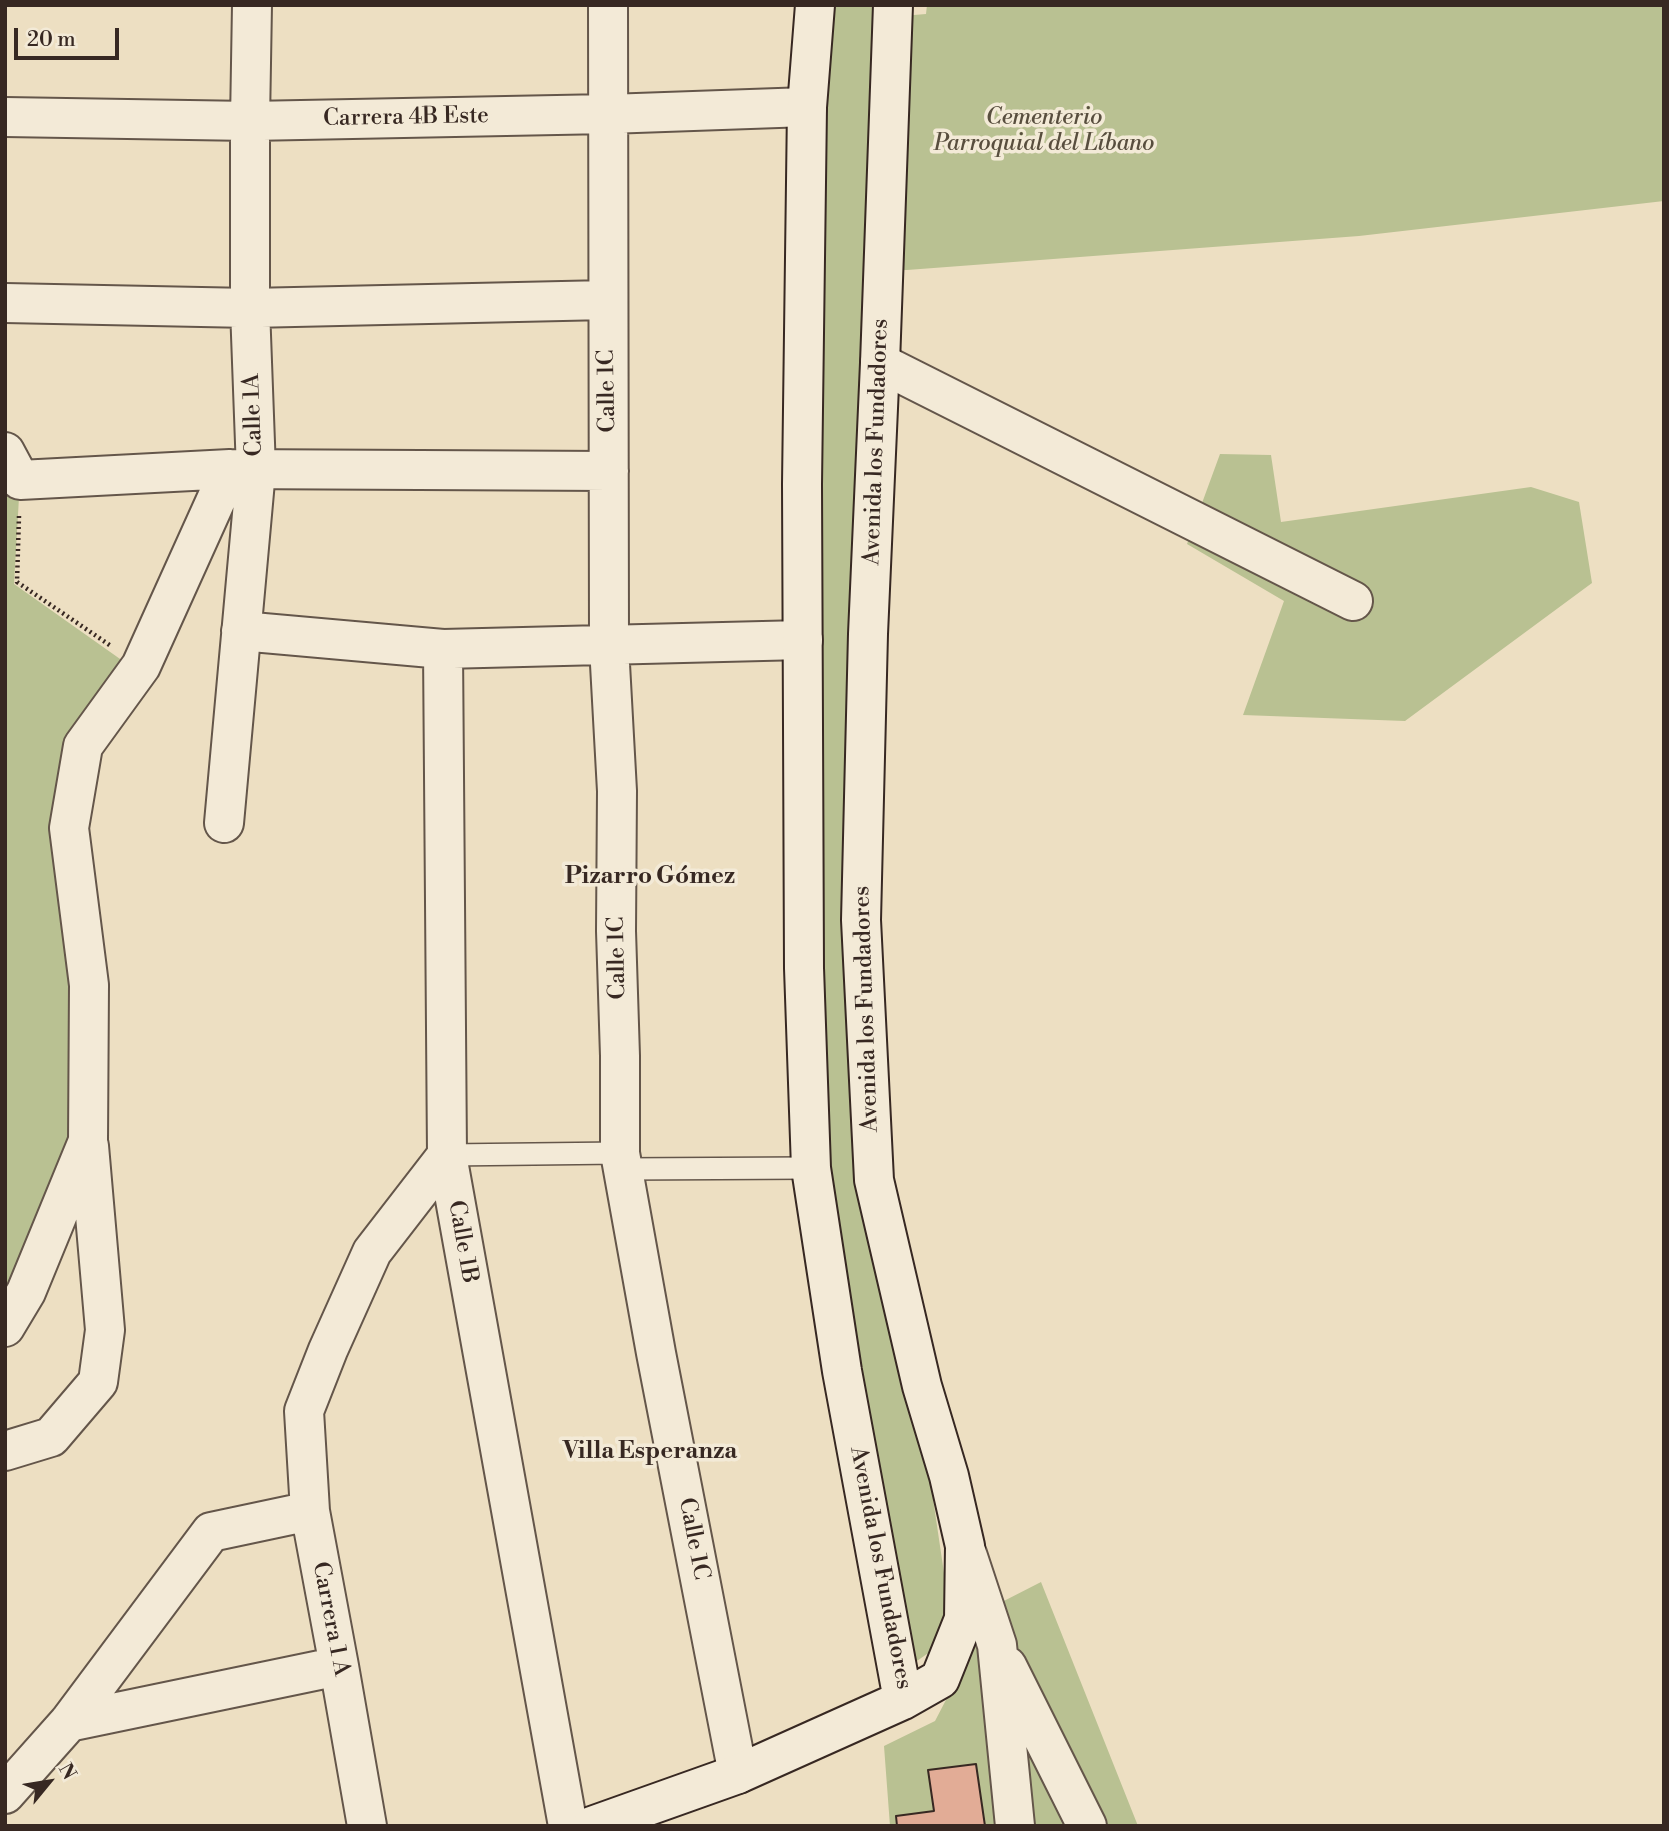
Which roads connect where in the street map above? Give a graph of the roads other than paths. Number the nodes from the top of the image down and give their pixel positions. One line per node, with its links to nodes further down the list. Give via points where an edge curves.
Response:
1 (252, 5): 8 (street, Calle 1A)
2 (608, 5): 6 (street, Calle 1C)
3 (815, 5): 5 (street, Avenida los Fundadores)
4 (893, 5): 12 (street, Avenida los Fundadores)
5 (807, 107): 6 (street, Carrera 4B Este); 18 (street, Avenida los Fundadores)
6 (608, 114): 8 (street, Carrera 4B Este); 9 (street, Calle 1C)
7 (5, 117): 8 (street, Carrera 4B Este)
8 (250, 121): 11 (street, Calle 1A)
9 (607, 300): 11 (street); 15 (street, Calle 1C)
10 (5, 303): 11 (street)
11 (250, 308): 14 (street, Calle 1A)
12 (880, 363): 16 (street); 29 (street, Avenida los Fundadores, via 861,919 874,1180)
13 (13, 466): 14 (street)
14 (243, 470): 15 (street); 17 (street, Calle 1A); 22 (street, via 141,666 83,746 69,828 89,985)
15 (609, 471): 19 (street, Calle 1C)
16 (1353, 601)
17 (241, 631): 20 (street); 21 (street, Calle 1A)
18 (803, 640): 19 (street); 25 (street, Avenida los Fundadores)
19 (609, 646): 20 (street); 24 (street, Calle 1C, via 617,791)
20 (443, 649): 23 (street, Calle 1B)
21 (224, 823)
22 (88, 1141): 26 (street, via 26,1292); 27 (street, via 105,1329 98,1382 51,1437)
23 (447, 1155): 24 (lane); 28 (street, Carrera 1 A, via 372,1252 304,1411); 37 (street, Calle 1B)
24 (621, 1161): 25 (lane); 34 (street, Calle 1C)
25 (810, 1168): 32 (street, Avenida los Fundadores)
26 (5, 1327)
27 (5, 1451)
28 (310, 1511): 31 (street, Carrera 1 A); 33 (street, via 211,1532)
29 (965, 1546): 30 (street); 32 (street, Avenida los Fundadores, via 964,1619 940,1679)
30 (997, 1645): 39 (street); 40 (street)
31 (339, 1666): 33 (street); 36 (street, Carrera 1 A)
32 (902, 1700): 34 (street)
33 (69, 1722): 35 (street)
34 (738, 1774): 38 (street)
35 (5, 1794)
36 (367, 1826)
37 (568, 1826)
38 (593, 1826)
39 (1015, 1826)
40 (1087, 1826)

